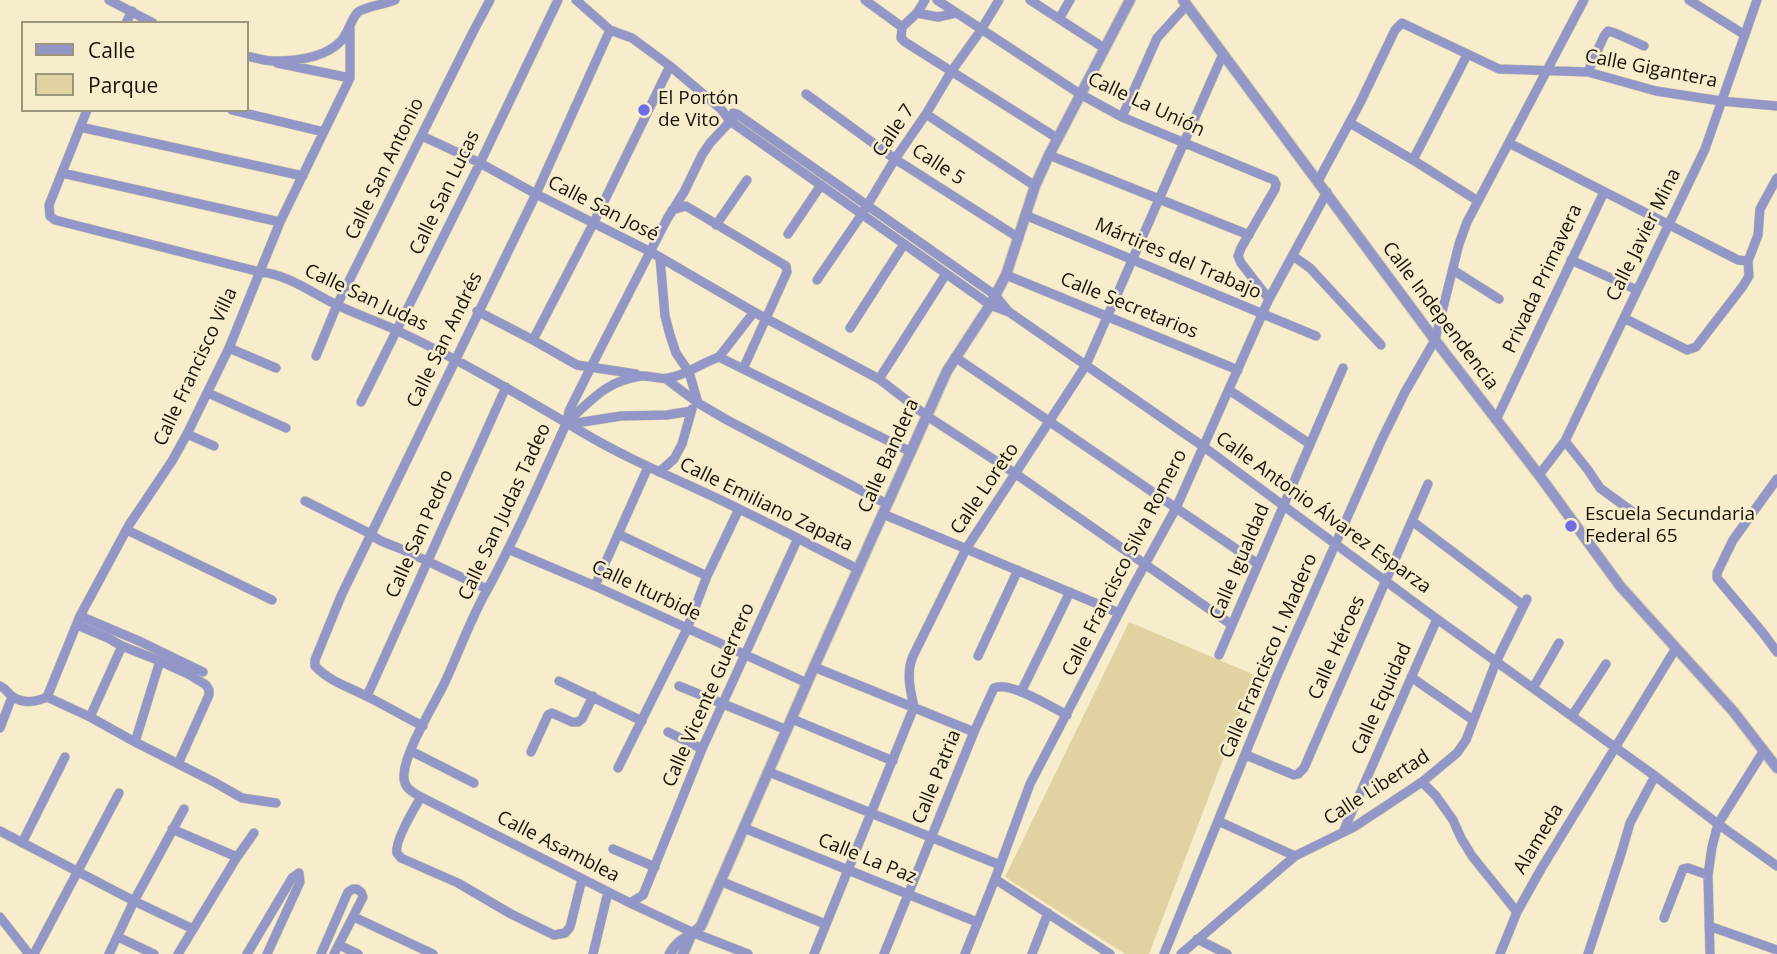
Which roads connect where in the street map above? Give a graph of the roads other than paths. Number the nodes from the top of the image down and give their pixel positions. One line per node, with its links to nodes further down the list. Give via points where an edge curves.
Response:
1 (109, 0): 18 (street)
2 (395, 0): 17 (street)
3 (490, 0): 52 (street, Calle San Antonio)
4 (558, 0): 59 (street, Calle San Lucas)
5 (576, 0): 26 (street, Calle Antonio Álvarez Esparza)
6 (865, 0): 24 (street)
7 (925, 0): 19 (street)
8 (937, 0): 20 (street, Calle La Unión)
9 (999, 0): 27 (street, Calle 7)
10 (1030, 0): 21 (street)
11 (1070, 0): 21 (street)
12 (1130, 0): 30 (street, Calle Bandera)
13 (1584, 0): 36 (street, Calle Francisco I. Madero)
14 (1689, 0): 28 (street)
15 (1758, 0): 28 (street, Calle Javier Mina)
16 (1185, 3): 31 (street, Calle Independencia); 48 (street, via 1157,38)
17 (363, 4): 25 (street)
18 (132, 11): 22 (street); 23 (street)
19 (917, 13): 20 (street, via 938,17); 24 (street)
20 (956, 13): 27 (street, Calle La Unión)
21 (1059, 19): 30 (street)
22 (128, 21)
23 (150, 21)
24 (902, 27): 37 (street, via 905,42)
25 (350, 29): 34 (street, via 331,50 308,58); 39 (street, Calle Francisco Villa)
26 (610, 30): 35 (street, Calle Antonio Álvarez Esparza, via 632,38); 70 (street, Calle San Andrés)
27 (981, 30): 37 (street, Calle 7); 41 (street, Calle La Unión)
28 (1745, 36): 42 (street, Calle Javier Mina)
29 (1644, 46): 38 (street, via 1608,31)
30 (1104, 48): 41 (street, Calle Bandera)
31 (1223, 54): 54 (street, Calle Loreto); 64 (street, Calle Independencia)
32 (1467, 55): 36 (street, Calle Gigantera, via 1508,71); 49 (street, Calle Gigantera, via 1402,23); 58 (street)
33 (248, 56): 34 (street)
34 (272, 61): 39 (street)
35 (670, 66): 47 (street, Calle Antonio Álvarez Esparza); 79 (street)
36 (1547, 69): 38 (street, Calle Gigantera); 55 (street, Calle Francisco I. Madero)
37 (951, 72): 46 (street, Calle 7); 53 (street)
38 (1587, 72): 42 (street, Calle Gigantera, via 1656,91)
39 (350, 78): 51 (street, Calle Francisco Villa)
40 (806, 94): 57 (street, Calle 5)
41 (1080, 94): 48 (street, Calle La Unión); 53 (street, Calle Bandera)
42 (1721, 101): 43 (street, Calle Gigantera); 81 (street, Calle Javier Mina, via 1705,149)
43 (1777, 107)
44 (86, 112): 50 (street)
45 (240, 112): 51 (street)
46 (926, 114): 57 (street, Calle 7); 66 (street)
47 (734, 117): 65 (street, Calle Antonio Álvarez Esparza); 67 (street, Calle San Judas Tadeo, via 710,143); 73 (street, Calle Antonio Álvarez Esparza)
48 (1122, 117): 54 (street, Calle La Unión)
49 (1350, 123): 58 (street); 64 (street)
50 (80, 127): 60 (street); 61 (street)
51 (324, 132): 61 (street, Calle Francisco Villa)
52 (422, 136): 59 (street, Calle San José); 100 (street, Calle San Antonio)
53 (1057, 138): 56 (street, Calle Bandera)
54 (1184, 143): 71 (street, Calle Loreto); 83 (street, Calle La Unión, via 1276,184)
55 (1509, 143): 69 (street); 72 (street, Calle Francisco I. Madero)
56 (1049, 155): 66 (street, Calle Bandera); 71 (street)
57 (895, 159): 73 (street, Calle 7); 84 (street, Calle 5)
58 (1413, 160): 72 (street)
59 (480, 163): 70 (street, Calle San José); 108 (street, Calle San Lucas)
60 (62, 173): 78 (street); 92 (street, Calle San Judas, via 49,205 55,220)
61 (303, 176): 78 (street, Calle Francisco Villa)
62 (1777, 178): 90 (street, via 1762,204 1758,235)
63 (747, 180): 80 (street)
64 (1318, 180): 68 (street, Calle Independencia)
65 (821, 185): 76 (street, Calle Antonio Álvarez Esparza); 82 (street)
66 (1035, 186): 77 (street, Calle Bandera)
67 (684, 192): 74 (street); 75 (street, Calle San Judas Tadeo)
68 (1327, 192): 87 (street, Calle Francisco Silva Romero); 111 (street, Calle Independencia)
69 (1604, 192): 81 (street); 89 (street, Privada Primavera)
70 (536, 194): 79 (street, Calle San José); 101 (street, Calle San Andrés)
71 (1159, 200): 83 (street); 88 (street, Calle Loreto)
72 (1478, 201): 91 (street, Calle Francisco I. Madero)
73 (867, 205): 76 (street, Calle 7); 99 (street, Calle Antonio Álvarez Esparza)
74 (686, 206): 75 (street); 80 (street)
75 (672, 210): 86 (street, Calle San Judas Tadeo)
76 (862, 214): 85 (street, Calle Antonio Álvarez Esparza); 95 (street, Calle 7)
77 (1025, 215): 84 (street, Calle Bandera); 88 (street, Mártires del Trabajo)
78 (281, 222): 92 (street, Calle Francisco Villa)
79 (594, 222): 86 (street, Calle San José); 110 (street)
80 (716, 225): 105 (street, via 786,266)
81 (1669, 225): 90 (street); 96 (street, Calle Javier Mina)
82 (788, 234)
83 (1249, 235): 97 (street, via 1238,256)
84 (1019, 238): 94 (street, Calle Bandera)
85 (904, 244): 93 (street, Calle Antonio Álvarez Esparza); 107 (street)
86 (655, 255): 102 (street, Calle San José); 120 (street, Calle San Judas Tadeo); 124 (street, via 670,335)
87 (1293, 256): 97 (street, Calle Francisco Silva Romero); 112 (street, via 1310,268)
88 (1133, 259): 103 (street, Mártires del Trabajo); 104 (street, Calle Loreto)
89 (1571, 260): 96 (street); 135 (street, Privada Primavera)
90 (1748, 261): 106 (street, via 1749,276 1743,286 1696,346 1687,350)
91 (1453, 270): 98 (street); 111 (street, Calle Francisco I. Madero)
92 (260, 272): 100 (street, Calle San Judas, via 272,273); 113 (street, Calle Francisco Villa)
93 (946, 274): 99 (street, Calle Antonio Álvarez Esparza); 127 (street)
94 (1006, 275): 99 (street, Calle Bandera); 104 (street, Calle Secretarios)
95 (817, 281)
96 (1637, 290): 106 (street, Calle Javier Mina)
97 (1269, 299): 103 (street, Calle Francisco Silva Romero)
98 (1499, 299)
99 (993, 300): 116 (street, Calle Bandera); 118 (street, Calle Antonio Álvarez Esparza)
100 (337, 304): 108 (street, Calle San Judas); 114 (street, Calle San Antonio)
101 (477, 311): 110 (street); 117 (street, Calle San Andrés)
102 (754, 312): 105 (street, Calle San José); 115 (street)
103 (1263, 313): 109 (street, Mártires del Trabajo); 123 (street, Calle Francisco Silva Romero)
104 (1108, 317): 118 (street, Calle Loreto); 123 (street, Calle Secretarios)
105 (766, 318): 121 (street); 127 (street, Calle San José)
106 (1624, 318): 140 (street, Calle Javier Mina)
107 (850, 328)
108 (396, 330): 117 (street, Calle San Judas); 131 (street, Calle San Lucas)
109 (1317, 336)
110 (533, 340): 120 (street)
111 (1435, 340): 135 (street, Calle Independencia); 162 (street, Calle Francisco I. Madero, via 1405,392)
112 (1381, 345)
113 (229, 348): 119 (street); 130 (street, Calle Francisco Villa)
114 (316, 356)
115 (719, 357): 121 (street); 124 (street)
116 (955, 357): 134 (street, Calle Bandera); 136 (street)
117 (454, 360): 128 (street, Calle San Judas); 159 (street, Calle San Andrés)
118 (1086, 365): 136 (street, Calle Loreto); 143 (street, Calle Antonio Álvarez Esparza)
119 (276, 368)
120 (591, 368): 125 (street); 137 (street, Calle San Judas Tadeo, via 569,411)
121 (740, 368): 144 (street)
122 (1343, 368): 141 (street, Calle Igualdad)
123 (1238, 370): 129 (street, Calle Francisco Silva Romero)
124 (689, 372): 126 (street); 132 (street)
125 (645, 376): 126 (street); 137 (street, via 605,388)
126 (666, 379): 132 (street)
127 (879, 379): 134 (street, Calle San José)
128 (506, 387): 137 (street, Calle San Judas); 165 (street, Calle San Pedro)
129 (1229, 390): 141 (street); 143 (street, Calle Francisco Silva Romero)
130 (208, 393): 138 (street); 139 (street, Calle Francisco Villa)
131 (361, 402)
132 (698, 403): 133 (street); 155 (street)
133 (691, 411): 137 (street); 146 (street, via 682,444)
134 (927, 416): 144 (street, Calle Bandera); 147 (street, Calle San José)
135 (1496, 420): 148 (street, Calle Independencia)
136 (1051, 421): 147 (street, Calle Loreto); 153 (street)
137 (568, 423): 145 (street, Calle San Judas); 163 (street, Calle San Judas Tadeo)
138 (286, 428)
139 (187, 434): 142 (street); 158 (street, Calle Francisco Villa)
140 (1565, 441): 148 (street, Calle Javier Mina); 156 (street, via 1600,488)
141 (1310, 444): 152 (street, Calle Igualdad)
142 (214, 446)
143 (1204, 447): 152 (street, Calle Antonio Álvarez Esparza); 153 (street, Calle Francisco Silva Romero)
144 (911, 452): 155 (street, Calle Bandera)
145 (648, 467): 146 (street, Calle Emiliano Zapata); 160 (street)
146 (659, 472): 154 (street, Calle Emiliano Zapata)
147 (1016, 474): 164 (street, Calle Loreto); 167 (street, Calle San José)
148 (1539, 475): 185 (street, Calle Independencia, via 1620,586)
149 (1777, 479): 181 (street, via 1737,533 1717,573 1720,583)
150 (1428, 484): 157 (street, Calle Héroes)
151 (305, 501): 159 (street)
152 (1283, 506): 162 (street, Calle Antonio Álvarez Esparza); 166 (street, Calle Igualdad)
153 (1176, 508): 166 (street); 167 (street, Calle Francisco Silva Romero)
154 (739, 509): 161 (street, Calle Emiliano Zapata); 170 (street)
155 (885, 509): 164 (street); 168 (street, Calle Bandera)
156 (1637, 515)
157 (1412, 521): 171 (street, Calle Héroes); 191 (street, Calle Libertad, via 1525,602)
158 (127, 530): 175 (street); 178 (street, Calle Francisco Villa)
159 (371, 534): 165 (street); 203 (street, Calle San Andrés, via 315,660 324,675)
160 (618, 534): 170 (street); 172 (street)
161 (797, 538): 168 (street, Calle Emiliano Zapata); 188 (street, Calle Vicente Guerrero)
162 (1335, 544): 171 (street, Calle Antonio Álvarez Esparza); 225 (street, Calle Francisco I. Madero)
163 (509, 549): 172 (street, Calle Iturbide); 173 (street, Calle San Judas Tadeo)
164 (966, 549): 169 (street); 207 (street, Calle Loreto, via 909,666)
165 (426, 562): 173 (street); 203 (street, Calle San Pedro)
166 (1258, 564): 179 (street, Calle Igualdad)
167 (1146, 565): 176 (street, Calle Francisco Silva Romero); 179 (street, Calle San José)
168 (858, 569): 193 (street, Calle Bandera)
169 (1018, 570): 174 (street); 189 (street)
170 (707, 576): 180 (street)
171 (1386, 581): 177 (street, Calle Antonio Álvarez Esparza); 225 (street, Calle Héroes, via 1301,772 1290,774)
172 (595, 586): 180 (street, Calle Iturbide)
173 (487, 589): 214 (street, Calle San Judas Tadeo)
174 (1070, 592): 176 (street); 201 (street)
175 (272, 600)
176 (1119, 613): 208 (street, Calle Francisco Silva Romero)
177 (1437, 619): 191 (street, Calle Antonio Álvarez Esparza); 195 (street, Calle Equidad)
178 (79, 620): 184 (street); 194 (street); 205 (street, Calle Francisco Villa)
179 (1232, 625): 187 (street, Calle Igualdad)
180 (687, 629): 188 (street, Calle Iturbide); 213 (street)
181 (1763, 633): 182 (street); 186 (street)
182 (1777, 641)
183 (1559, 643): 200 (street)
184 (122, 646): 190 (street); 210 (street)
185 (1676, 648): 220 (street, Alameda); 223 (street, Calle Independencia)
186 (1777, 652)
187 (1219, 655)
188 (745, 656): 197 (street, Calle Iturbide); 206 (street, Calle Vicente Guerrero)
189 (978, 656)
190 (160, 661): 219 (street); 228 (street, via 209,690)
191 (1496, 662): 200 (street, Calle Antonio Álvarez Esparza); 212 (street, Calle Libertad)
192 (1606, 664): 209 (street)
193 (814, 667): 197 (street, Calle Bandera); 207 (street)
194 (202, 672)
195 (1411, 677): 212 (street); 246 (street, Calle Equidad)
196 (559, 681): 204 (street)
197 (807, 683): 211 (street, Calle Bandera)
198 (0, 686): 202 (street)
199 (679, 686): 206 (street)
200 (1533, 688): 209 (street, Calle Antonio Álvarez Esparza)
201 (1021, 692): 208 (street); 218 (street, Calle Patria, via 994,688)
202 (12, 696): 205 (street, via 34,702); 215 (street)
203 (367, 696): 214 (street)
204 (593, 696): 213 (street); 224 (street, via 578,722 550,713)
205 (47, 697): 210 (street)
206 (723, 704): 216 (street); 221 (street, Calle Vicente Guerrero)
207 (914, 707): 218 (street); 227 (street, Calle Loreto)
208 (1067, 715): 253 (street, Calle Francisco Silva Romero, via 1030,784)
209 (1572, 716): 220 (street, Calle Antonio Álvarez Esparza)
210 (90, 717): 219 (street)
211 (792, 719): 216 (street, Calle Bandera); 227 (street)
212 (1473, 720): 233 (street, Calle Libertad, via 1457,753)
213 (642, 721): 229 (street)
214 (422, 726): 222 (street, Calle San Judas Tadeo)
215 (0, 728)
216 (787, 730): 231 (street, Calle Bandera)
217 (668, 732): 221 (street)
218 (974, 732): 248 (street, Calle Patria)
219 (135, 742): 228 (street)
220 (1615, 747): 232 (street); 266 (street, Alameda)
221 (702, 748): 255 (street, Calle Vicente Guerrero)
222 (411, 751): 234 (street); 235 (street, Calle San Judas Tadeo, via 404,772)
223 (1763, 751): 230 (street, Calle Independencia); 242 (street)
224 (530, 752)
225 (1246, 755): 241 (street, Calle Francisco I. Madero)
226 (65, 757): 249 (street)
227 (893, 761): 240 (street, Calle Loreto)
228 (178, 764): 238 (street, via 242,798)
229 (618, 768)
230 (1777, 768)
231 (769, 772): 240 (street); 243 (street, Calle Bandera)
232 (1655, 776): 242 (street); 303 (street, via 1630,822)
233 (1422, 782): 246 (street, Calle Libertad); 266 (street)
234 (474, 783)
235 (408, 790): 237 (street, Calle Asamblea)
236 (119, 793): 256 (street)
237 (421, 797): 259 (street, Calle Asamblea); 259 (street, via 397,853 510,914 554,935 565,933)
238 (276, 803)
239 (184, 809): 244 (street)
240 (872, 814): 248 (street); 257 (street, Calle Loreto)
241 (1218, 821): 251 (street); 299 (street, Calle Francisco I. Madero)
242 (1718, 824): 254 (street); 258 (street)
243 (744, 828): 257 (street, Calle La Paz); 261 (street, Calle Bandera)
244 (172, 829): 252 (street); 264 (street)
245 (0, 831): 249 (street)
246 (1343, 832): 251 (street, Calle Libertad)
247 (254, 833): 252 (street)
248 (931, 838): 253 (street); 263 (street, Calle Patria)
249 (22, 843): 256 (street)
250 (613, 849): 255 (street)
251 (1295, 856): 277 (street, Calle Libertad)
252 (237, 857): 274 (street)
253 (1000, 865): 260 (street, Calle Francisco Silva Romero)
254 (1777, 866)
255 (655, 867): 265 (street, Calle Vicente Guerrero, via 643,895)
256 (78, 870): 264 (street); 282 (street)
257 (848, 870): 263 (street, Calle La Paz); 272 (street, Calle Loreto)
258 (1708, 875): 270 (street, via 1683,869); 273 (street)
259 (582, 879): 262 (street, Calle Asamblea)
260 (995, 879): 267 (street); 271 (street, Calle Francisco Silva Romero)
261 (720, 881): 272 (street); 275 (street, Calle Bandera, via 701,926)
262 (608, 892): 265 (street, Calle Asamblea); 281 (street)
263 (908, 895): 271 (street, Calle La Paz); 295 (street, Calle Patria)
264 (135, 901): 274 (street); 276 (street)
265 (630, 904): 275 (street, Calle Asamblea)
266 (1517, 912): 302 (street, Alameda)
267 (1048, 914): 297 (street); 298 (street)
268 (0, 917): 282 (street)
269 (354, 917): 278 (street); 288 (street, via 363,897 358,889 348,892); 290 (street)
270 (1664, 918)
271 (977, 922): 296 (street, Calle Francisco Silva Romero)
272 (825, 924): 294 (street, Calle Loreto)
273 (1709, 926): 279 (street); 304 (street)
274 (192, 929): 285 (street)
275 (692, 934): 280 (street, Calle Asamblea); 291 (street, via 676,943); 292 (street)
276 (118, 937): 283 (street); 284 (street)
277 (1197, 939): 300 (street, Calle Libertad); 301 (street)
278 (337, 950): 289 (street)
279 (1771, 950)
280 (729, 951): 293 (street, Calle Asamblea)
281 (596, 953)
282 (32, 954)
283 (109, 954)
284 (154, 954)
285 (178, 954)
286 (247, 954): 287 (street, via 299,873 300,882)
287 (267, 954)
288 (321, 954)
289 (358, 954)
290 (433, 954)
291 (670, 954)
292 (683, 954)
293 (748, 954)
294 (814, 954)
295 (884, 954)
296 (965, 954)
297 (1031, 954)
298 (1110, 954)
299 (1164, 954)
300 (1181, 954)
301 (1227, 954)
302 (1500, 954)
303 (1587, 954)
304 (1710, 954)

